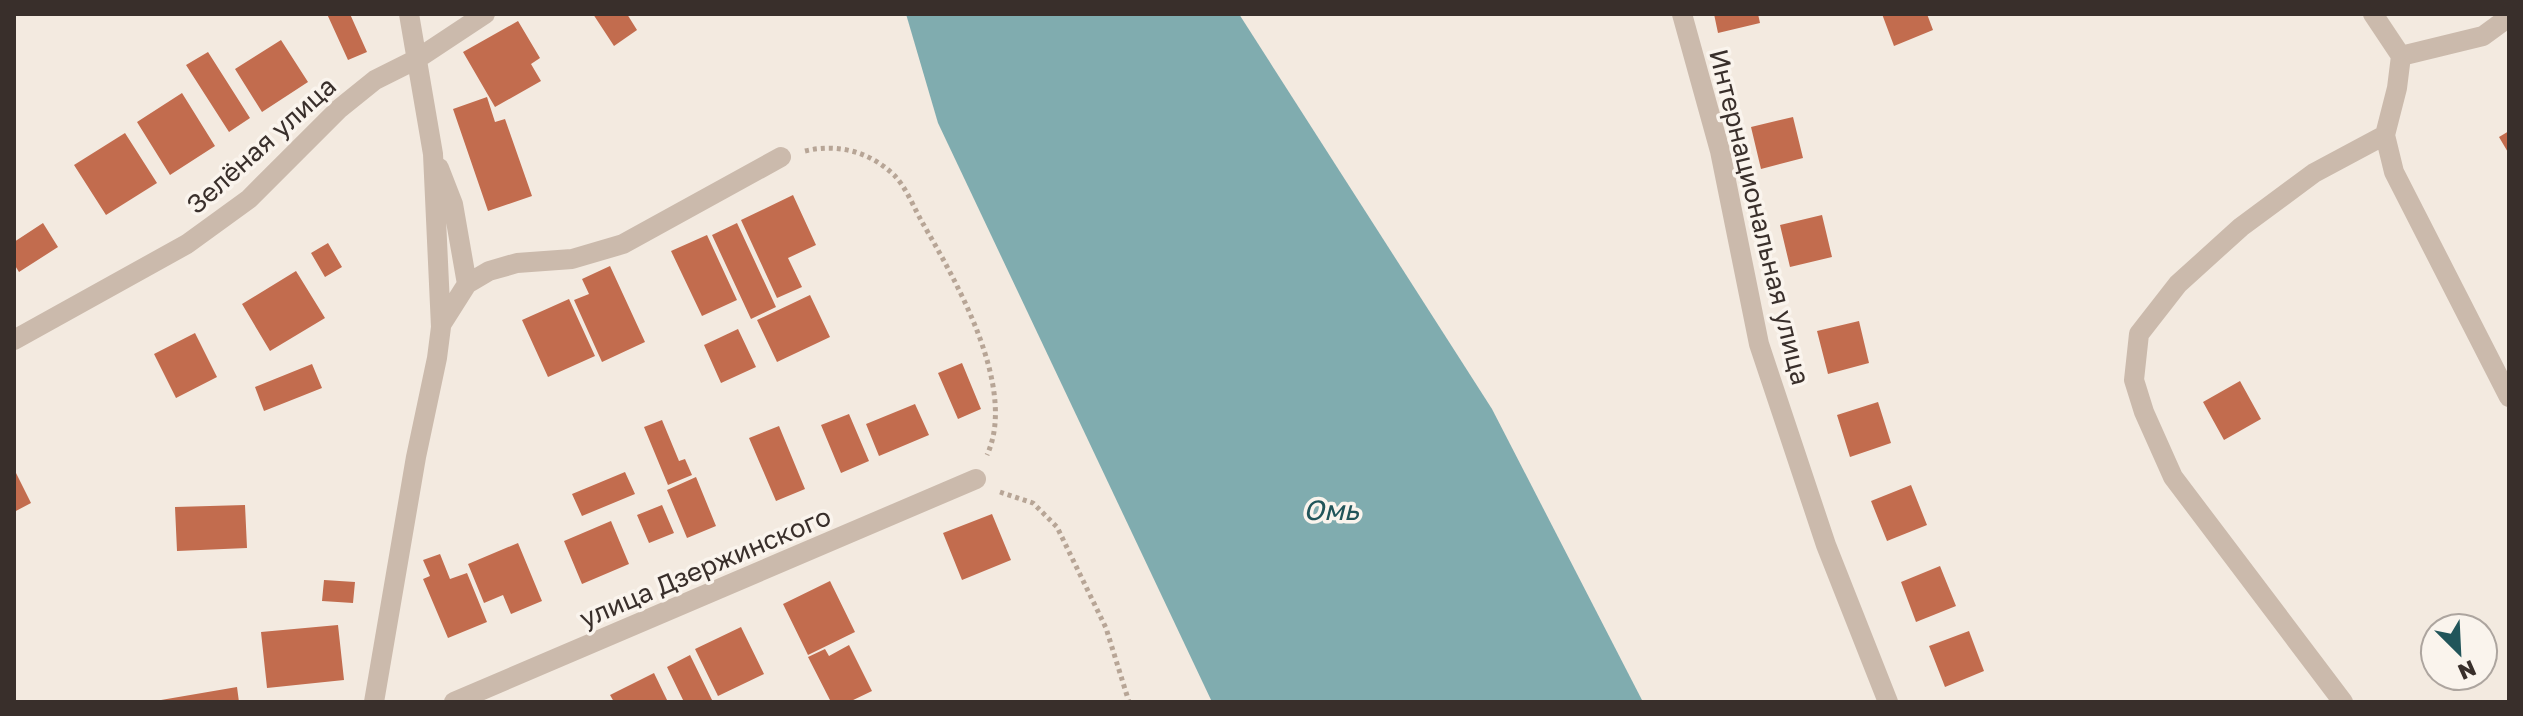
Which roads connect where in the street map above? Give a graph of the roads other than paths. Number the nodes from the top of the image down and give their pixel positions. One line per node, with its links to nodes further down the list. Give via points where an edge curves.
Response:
1 (409, 14): 7 (street)
2 (485, 14): 7 (street, Зелёная улица)
3 (1682, 14): 18 (street, Интернациональная улица, via 1720,151 1759,344 1826,545)
4 (2373, 14): 6 (street)
5 (2509, 17): 6 (street, via 2483,36)
6 (2401, 56): 8 (street)
7 (417, 59): 9 (street); 13 (street, Зелёная улица, via 375,80 249,199 187,244)
8 (2385, 135): 14 (street, via 2394,172); 19 (street, via 2314,173 2241,227 2178,284 2139,334 2134,380 2173,477)
9 (433, 154): 11 (street, via 453,204); 12 (street)
10 (781, 157): 11 (street, via 623,244 572,259 517,263)
11 (467, 284): 12 (street)
12 (441, 327): 16 (street)
13 (14, 340)
14 (2509, 397)
15 (976, 479): 17 (street, улица Дзержинского)
16 (374, 702)
17 (454, 702)
18 (1888, 702)
19 (2343, 702)

